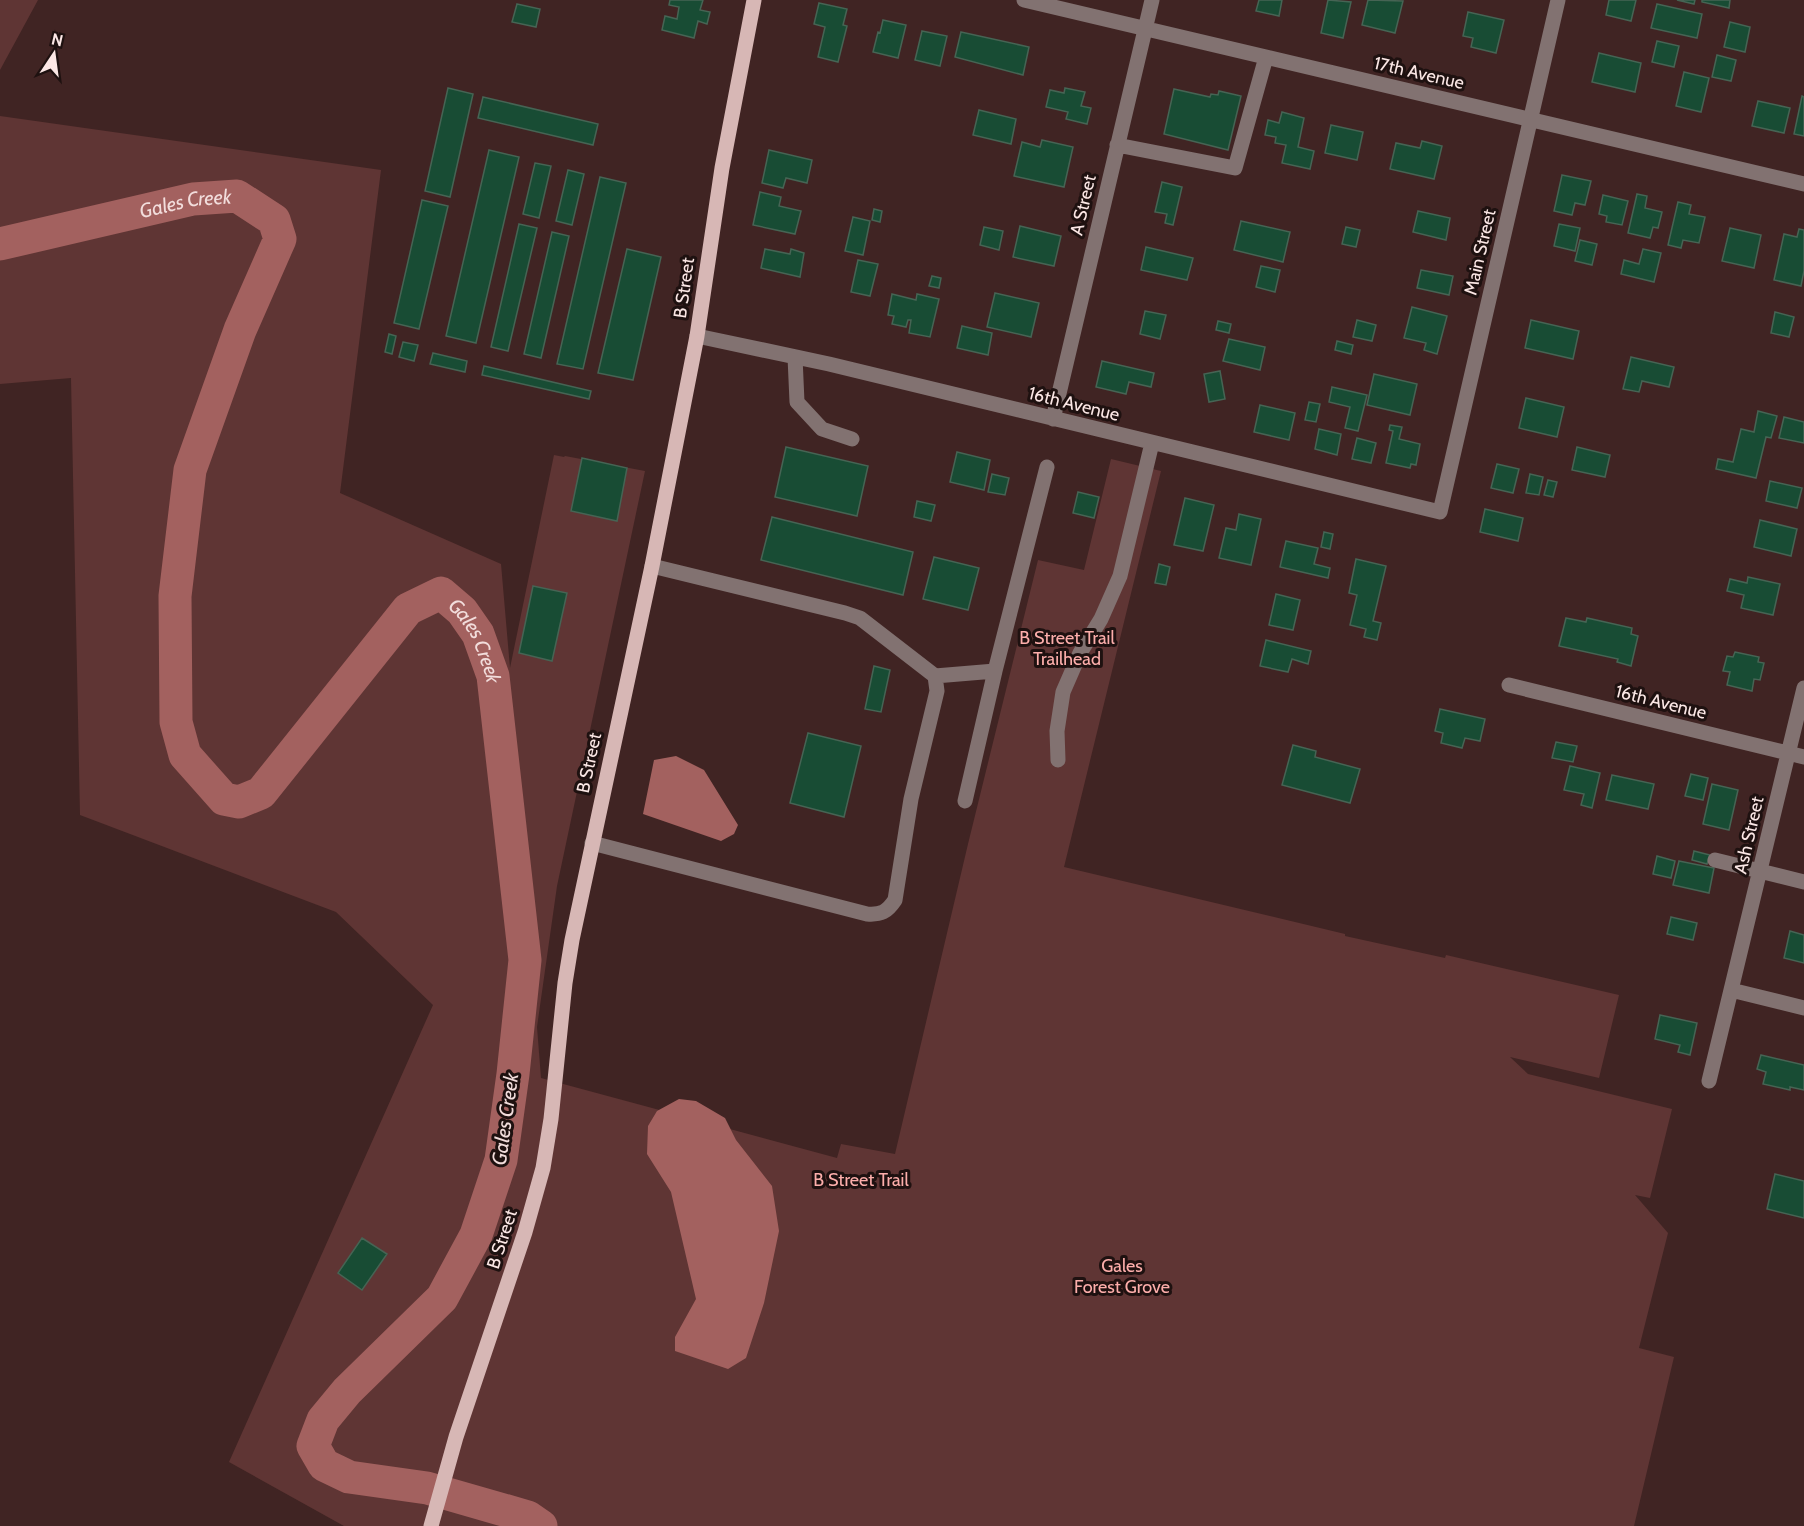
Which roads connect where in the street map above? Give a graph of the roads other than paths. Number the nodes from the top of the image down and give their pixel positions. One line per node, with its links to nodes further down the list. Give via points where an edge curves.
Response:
1 (754, 0): 10 (main road, B Street, via 722,168)
2 (1024, 0): 5 (street, 17th Avenue)
3 (1152, 0): 5 (street, A Street)
4 (1558, 0): 7 (street, Main Street)
5 (1145, 28): 6 (street, 17th Avenue); 8 (street, A Street)
6 (1266, 57): 7 (street, 17th Avenue); 8 (street, via 1235,168)
7 (1530, 119): 9 (street, 17th Avenue); 16 (street, Main Street)
8 (1118, 145): 12 (street, A Street)
9 (1804, 184)
10 (697, 336): 11 (street, 16th Avenue); 17 (main road, B Street)
11 (795, 357): 12 (street, 16th Avenue); 13 (street, via 797,402 822,429)
12 (1053, 419): 14 (street, 16th Avenue)
13 (852, 439)
14 (1152, 443): 16 (street, 16th Avenue); 24 (street, via 1120,576 1063,692 1057,731)
15 (1047, 467): 18 (street)
16 (1440, 512)
17 (652, 566): 19 (street, via 861,618); 26 (main road, B Street)
18 (994, 671): 19 (street); 25 (street)
19 (935, 676): 26 (street, via 937,691 911,799 895,900 879,915)
20 (1509, 685): 22 (street, 16th Avenue)
21 (1804, 688): 22 (street, Ash Street)
22 (1788, 753): 23 (street, 16th Avenue); 28 (street, Ash Street)
23 (1804, 757)
24 (1058, 760)
25 (965, 801)
26 (592, 843): 33 (main road, B Street, via 565,983 543,1168)
27 (1715, 860): 28 (street)
28 (1760, 871): 29 (street); 30 (street, Ash Street)
29 (1804, 882)
30 (1731, 990): 31 (street); 32 (street, Ash Street)
31 (1804, 1008)
32 (1709, 1081)
33 (433, 1519)

